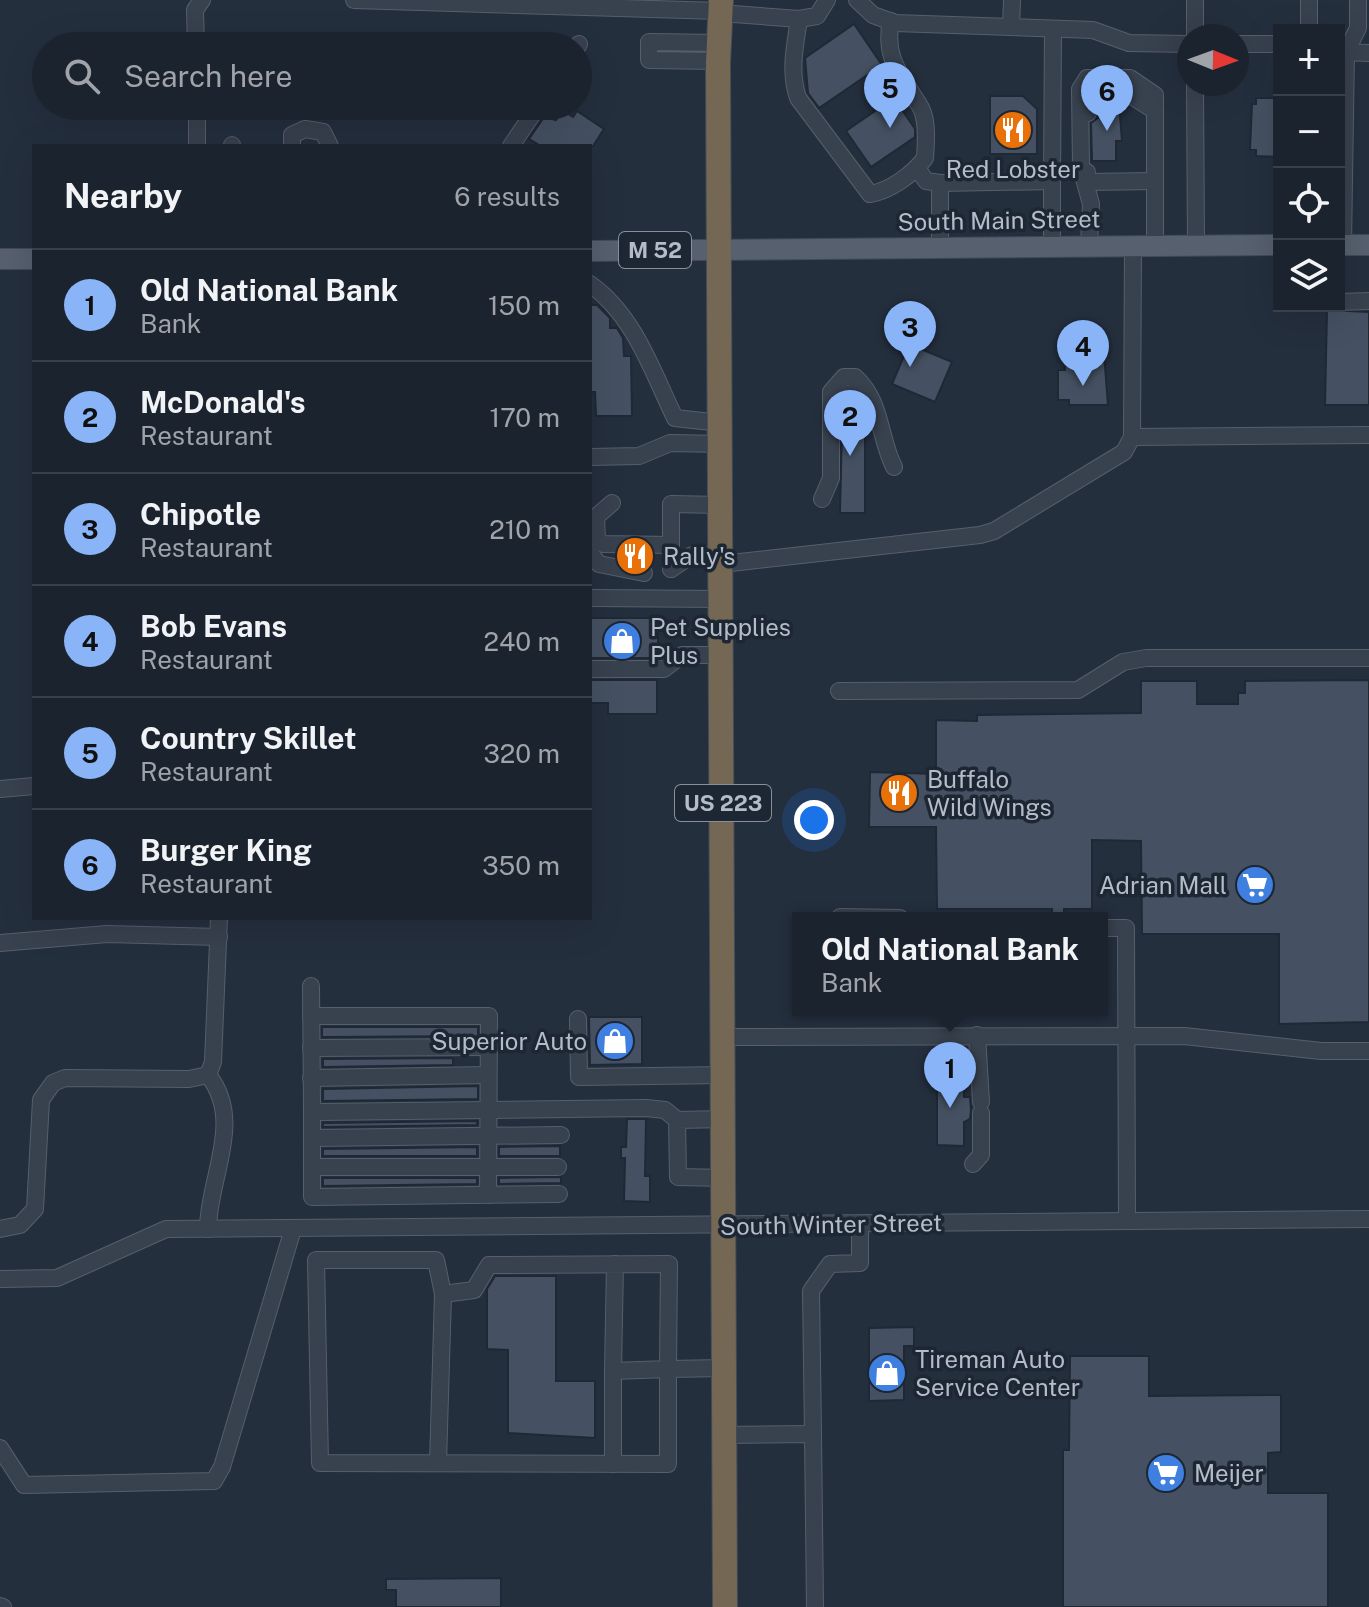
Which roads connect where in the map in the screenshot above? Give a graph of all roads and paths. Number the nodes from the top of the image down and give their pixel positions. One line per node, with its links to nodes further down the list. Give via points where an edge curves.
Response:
1 (202, 0): 16 (street, via 195,10)
2 (354, 0): 9 (street)
3 (827, 0): 10 (street, via 817,16)
4 (857, 0): 11 (street, via 873,15)
5 (1012, 0): 14 (street)
6 (1195, 0): 12 (street)
7 (1309, 0): 13 (street)
8 (1358, 0): 20 (street, via 1358,28)
9 (721, 8): 10 (street); 21 (highway, US 223)
10 (799, 19): 32 (street, via 792,62 798,98 862,187 870,194 881,192)
11 (891, 21): 14 (street); 32 (street, via 891,62 923,111 925,158)
12 (1195, 24)
13 (1309, 24)
14 (1011, 27): 15 (street)
15 (1053, 30): 17 (street, via 1093,30 1129,43); 33 (street)
16 (196, 32)
17 (1177, 44)
18 (1249, 44): 19 (street)
19 (1273, 44)
20 (1345, 48)
21 (719, 52): 21 (street, via 649,42 649,60); 47 (highway, US 223)
22 (1345, 52): 23 (street)
23 (1369, 53)
24 (1195, 96): 42 (street)
25 (1342, 96): 37 (street)
26 (197, 120): 28 (street)
27 (529, 120): 31 (street)
28 (197, 144)
29 (292, 144): 30 (street, via 292,135 305,129 323,132)
30 (329, 144)
31 (512, 144)
32 (917, 168): 36 (street, via 926,181)
33 (1052, 181): 36 (street); 38 (street)
34 (1155, 181): 35 (street); 35 (street, via 1155,95 1135,80 1084,80 1081,168); 41 (street)
35 (1086, 182): 39 (street)
36 (940, 183): 46 (street)
37 (1341, 240)
38 (1052, 245): 39 (main road, South Main Street); 46 (main road, South Main Street)
39 (1089, 245): 40 (main road, South Main Street)
40 (1133, 245): 41 (main road, South Main Street); 56 (street)
41 (1155, 245): 42 (main road, South Main Street)
42 (1196, 245): 43 (main road, South Main Street)
43 (1273, 245)
44 (1345, 245): 45 (main road)
45 (1369, 245)
46 (940, 247): 47 (main road, South Main Street)
47 (719, 249): 48 (main road, M 52); 54 (highway, US 223)
48 (592, 251)
49 (0, 259): 50 (main road)
50 (32, 259)
51 (592, 285): 54 (street, via 627,320 675,418)
52 (1369, 301): 53 (street)
53 (1345, 302)
54 (721, 433): 57 (street, via 670,443 639,456); 61 (highway, US 223)
55 (1369, 435): 56 (street)
56 (1132, 437): 64 (street, via 1124,452 994,531)
57 (592, 457)
58 (894, 467): 59 (street, via 870,399 857,379 844,377 832,388 831,478)
59 (822, 499)
60 (612, 503): 62 (street, via 596,517 597,539 603,544)
61 (721, 505): 62 (street, via 671,504); 64 (highway, US 223)
62 (671, 545): 64 (street, via 671,569 692,555)
63 (592, 555): 65 (street, via 599,564)
64 (722, 560): 67 (highway, US 223)
65 (644, 573)
66 (592, 598): 67 (street)
67 (722, 599): 68 (highway, US 223)
68 (722, 655): 70 (street, via 682,655 664,669); 83 (highway, US 223)
69 (1369, 658): 71 (street, via 1146,658 1123,662 1078,690)
70 (592, 669)
71 (839, 691)
72 (32, 786): 73 (street)
73 (0, 789)
74 (219, 920): 76 (street)
75 (1108, 928): 82 (street, via 1126,928)
76 (219, 937): 77 (street, via 107,934); 87 (street)
77 (0, 943)
78 (311, 986): 79 (street)
79 (311, 1016): 84 (street, via 489,1016); 85 (street)
80 (578, 1019): 89 (street, via 579,1077)
81 (977, 1035): 82 (street); 83 (street); 98 (street, via 981,1155)
82 (1126, 1035): 86 (street); 106 (street)
83 (725, 1037): 89 (highway, US 223)
84 (488, 1047): 85 (street); 88 (street)
85 (311, 1048): 90 (street)
86 (1369, 1051)
87 (208, 1075): 109 (street, via 65,1078 53,1083 41,1100 35,1209 20,1225); 110 (street, via 221,1097 226,1125 209,1199)
88 (488, 1075): 90 (street); 92 (street)
89 (725, 1075): 93 (highway, US 223)
90 (311, 1078): 91 (street)
91 (312, 1107): 92 (street, via 327,1112); 96 (street)
92 (488, 1107): 94 (street, via 646,1108 665,1110); 97 (street)
93 (725, 1119): 94 (street); 102 (highway, US 223)
94 (677, 1120): 102 (street, via 678,1177)
95 (561, 1135): 97 (street)
96 (312, 1138): 97 (street); 100 (street)
97 (488, 1138): 99 (street)
98 (973, 1164)
99 (488, 1166): 100 (street); 101 (street); 104 (street)
100 (312, 1167): 104 (street, via 312,1197)
101 (558, 1167)
102 (725, 1178): 108 (highway, US 223)
103 (559, 1194): 104 (street)
104 (488, 1195)
105 (1369, 1219): 106 (street, South Winter Street)
106 (1127, 1221): 107 (street, South Winter Street)
107 (860, 1224): 108 (street, South Winter Street); 118 (street, via 860,1263 830,1264 811,1291)
108 (725, 1226): 111 (street, South Winter Street); 115 (highway, US 223)
109 (0, 1229)
110 (208, 1229): 111 (street, South Winter Street); 113 (street, South Winter Street, via 166,1229 57,1278)
111 (293, 1229): 120 (street, via 214,1481 24,1485)
112 (615, 1264): 114 (street, via 489,1265 474,1290); 116 (street, via 669,1264); 117 (street)
113 (0, 1279)
114 (443, 1294): 121 (street); 121 (street, via 436,1260 316,1260 320,1463)
115 (725, 1368): 116 (street); 119 (highway, US 223)
116 (668, 1369): 117 (street); 122 (street, via 668,1464)
117 (613, 1371): 122 (street)
118 (813, 1434): 119 (street); 124 (street)
119 (725, 1435): 123 (highway, US 223)
120 (0, 1448)
121 (438, 1463): 122 (street)
122 (613, 1464)
123 (725, 1607)
124 (815, 1607)

